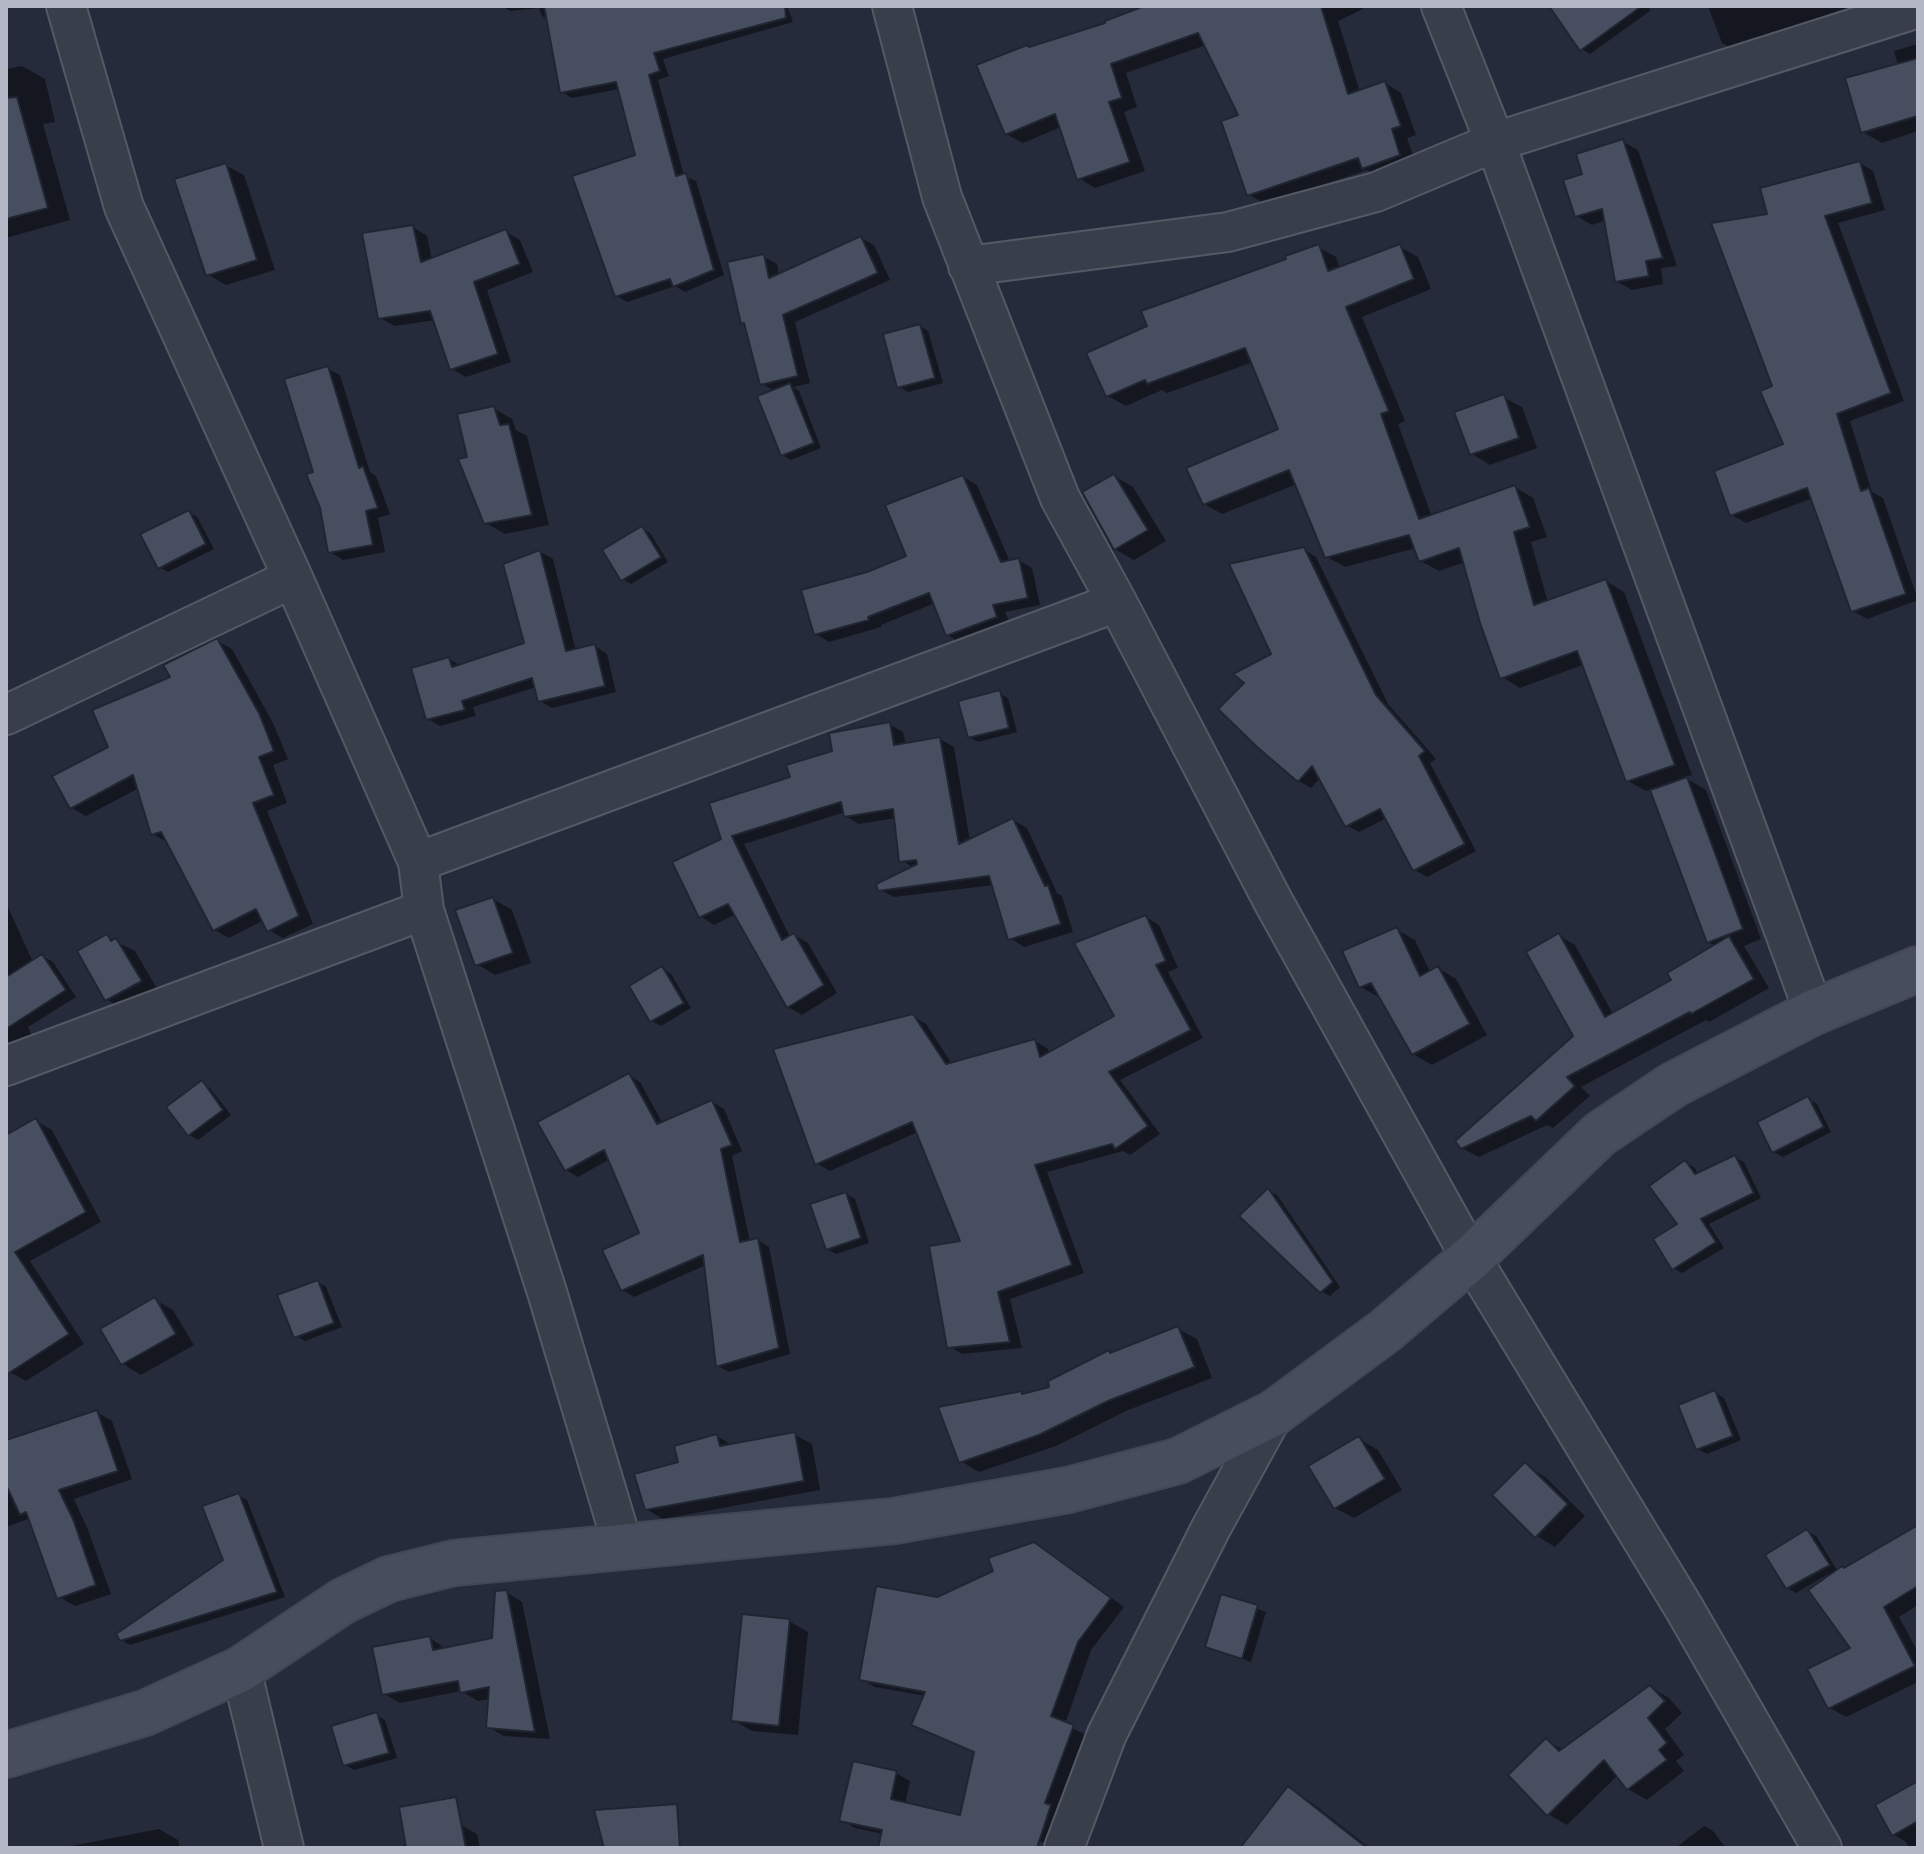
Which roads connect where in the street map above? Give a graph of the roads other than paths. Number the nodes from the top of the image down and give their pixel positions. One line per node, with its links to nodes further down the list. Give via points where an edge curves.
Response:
1 (66, 6): 7 (street, via 124,207)
2 (892, 6): 6 (street, via 942,197)
3 (1441, 6): 5 (street)
4 (1918, 8): 5 (street)
5 (1495, 142): 6 (street, via 1376,192 1228,232); 13 (street)
6 (968, 266): 8 (street, via 1060,498)
7 (293, 578): 9 (street); 10 (street)
8 (1117, 602): 10 (street); 15 (street, via 1273,901)
9 (6, 715)
10 (418, 862): 11 (street)
11 (424, 910): 14 (street); 17 (street)
12 (1918, 969): 13 (street)
13 (1814, 1012): 15 (street, via 1673,1085 1600,1134)
14 (6, 1066)
15 (1471, 1258): 16 (street, via 1385,1331); 22 (street, via 1684,1608)
16 (1274, 1413): 17 (street, via 1178,1461 1068,1490 894,1521); 21 (street, via 1107,1734)
17 (623, 1546): 18 (street, via 454,1563 389,1579 343,1601)
18 (241, 1669): 19 (street, via 145,1713); 20 (street)
19 (6, 1755)
20 (284, 1848)
21 (1064, 1848)
22 (1822, 1848)

